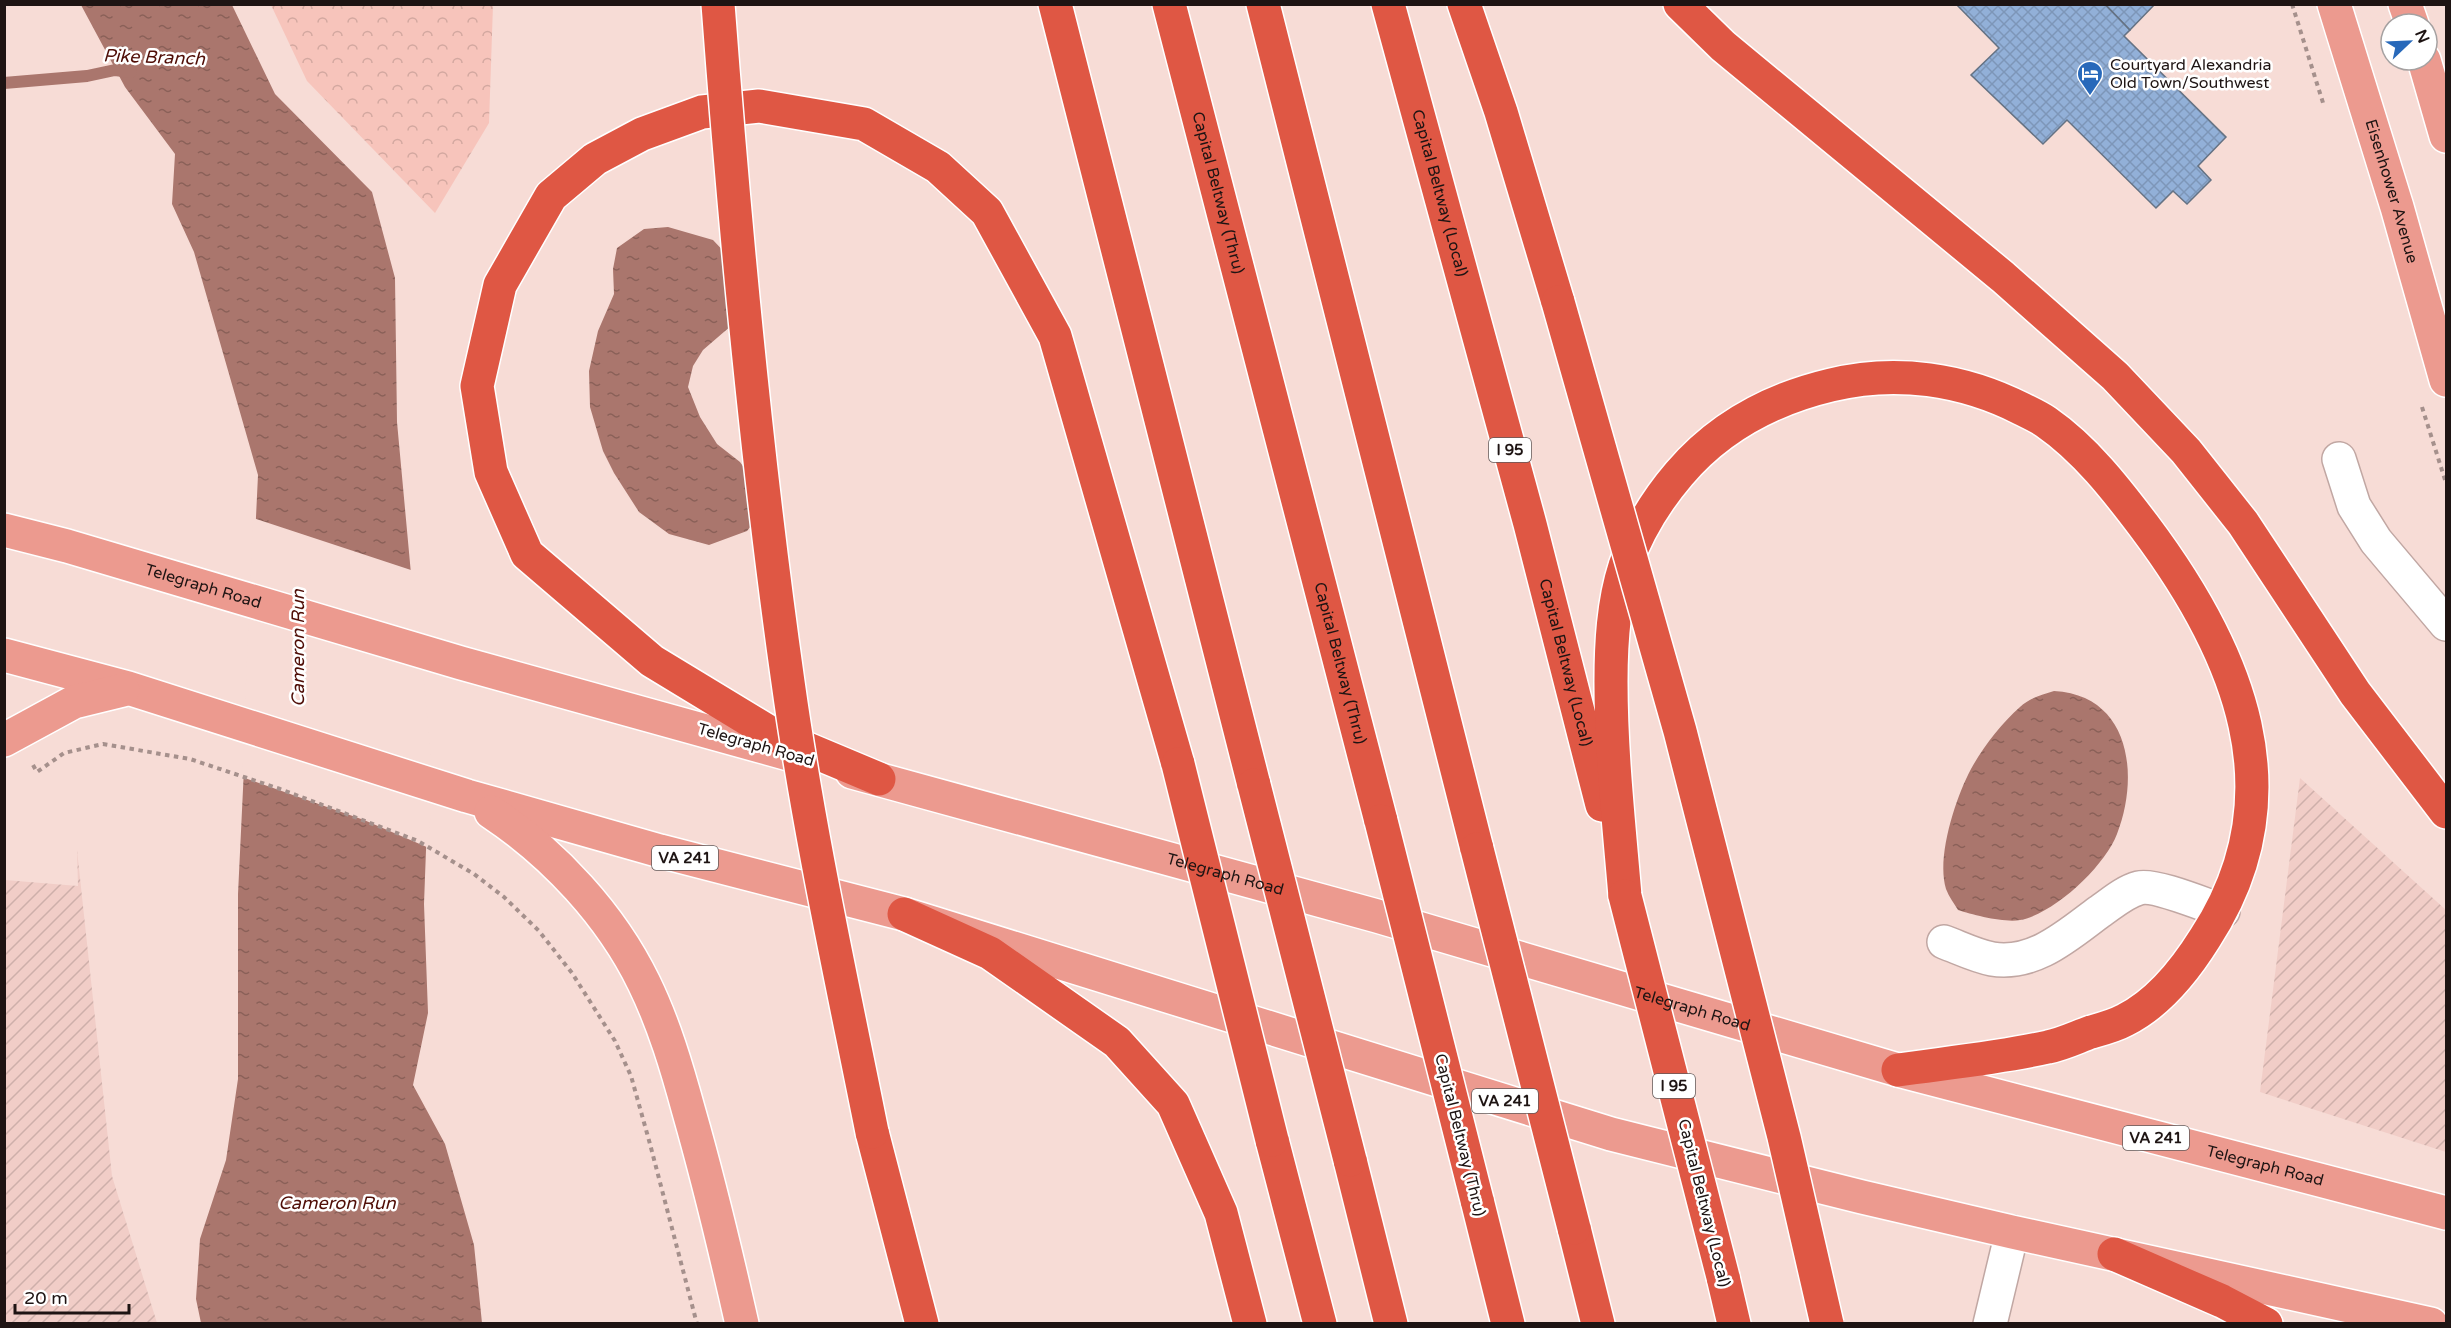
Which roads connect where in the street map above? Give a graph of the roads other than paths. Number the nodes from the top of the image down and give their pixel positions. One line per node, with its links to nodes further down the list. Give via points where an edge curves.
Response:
1 (718, 4): 26 (highway, bridge, via 736,231 788,682 814,842)
2 (1055, 4): 35 (highway, bridge)
3 (1169, 4): 36 (highway, Capital Beltway (Thru), bridge)
4 (1263, 4): 37 (highway, bridge)
5 (1388, 4): 21 (highway, Capital Beltway (Local) / I 95, via 1530,524)
6 (1464, 4): 39 (highway, bridge, via 1558,302 1680,731 1784,1137)
7 (1680, 4): 20 (highway, via 1723,46 2003,277 2115,376 2186,451 2243,523 2355,693)
8 (2334, 4): 11 (main road, Eisenhower Avenue)
9 (2427, 72): 10 (main road)
10 (2446, 136)
11 (2446, 380)
12 (2339, 459): 14 (lane, via 2354,506 2376,541)
13 (4, 530): 18 (main road, Telegraph Road / VA 241)
14 (2446, 624)
15 (4, 655): 16 (main road, VA 241)
16 (128, 688): 17 (main road, via 74,702); 19 (main road, VA 241)
17 (4, 740)
18 (879, 779): 25 (main road, Telegraph Road / VA 241, via 1377,916); 34 (highway, bridge, via 774,735 652,661 527,554 491,472 477,386 501,285 551,196 595,159 642,134 702,112 759,106 864,124 938,167 987,212 1055,336 1178,764)
19 (468, 796): 23 (main road, VA 241); 30 (main road, via 524,834 573,883 604,918 644,982 671,1048 708,1176)
20 (2446, 812)
21 (1625, 896): 22 (highway, via 1611,731 1611,662 1626,564 1651,512 1687,464 1718,435 1752,414 1813,389 1849,380 1918,377 1999,397 2045,421 2080,451 2123,498 2167,557 2199,610 2226,665 2251,747 2249,830 2241,867); 38 (highway, Capital Beltway (Local) / I 95, bridge)
22 (2223, 911): 24 (lane, via 2153,888 2140,888 2119,898 2046,950 2027,957 1990,959); 25 (highway, via 2187,967 2158,996 2125,1020 2050,1047)
23 (904, 914): 28 (main road, VA 241, via 1611,1134); 33 (highway, via 990,953 1117,1042 1173,1104 1221,1213)
24 (1944, 942)
25 (1898, 1070): 27 (main road, Telegraph Road / VA 241)
26 (872, 1132): 31 (highway); 32 (highway)
27 (2446, 1213)
28 (2012, 1232): 29 (main road, VA 241); 40 (lane)
29 (2115, 1254): 41 (highway); 42 (main road, VA 241)
30 (742, 1323)
31 (907, 1323)
32 (922, 1323)
33 (1250, 1323)
34 (1320, 1323)
35 (1391, 1323)
36 (1508, 1323)
37 (1598, 1323)
38 (1734, 1323)
39 (1827, 1323)
40 (1989, 1323)
41 (2266, 1323)
42 (2431, 1323)

